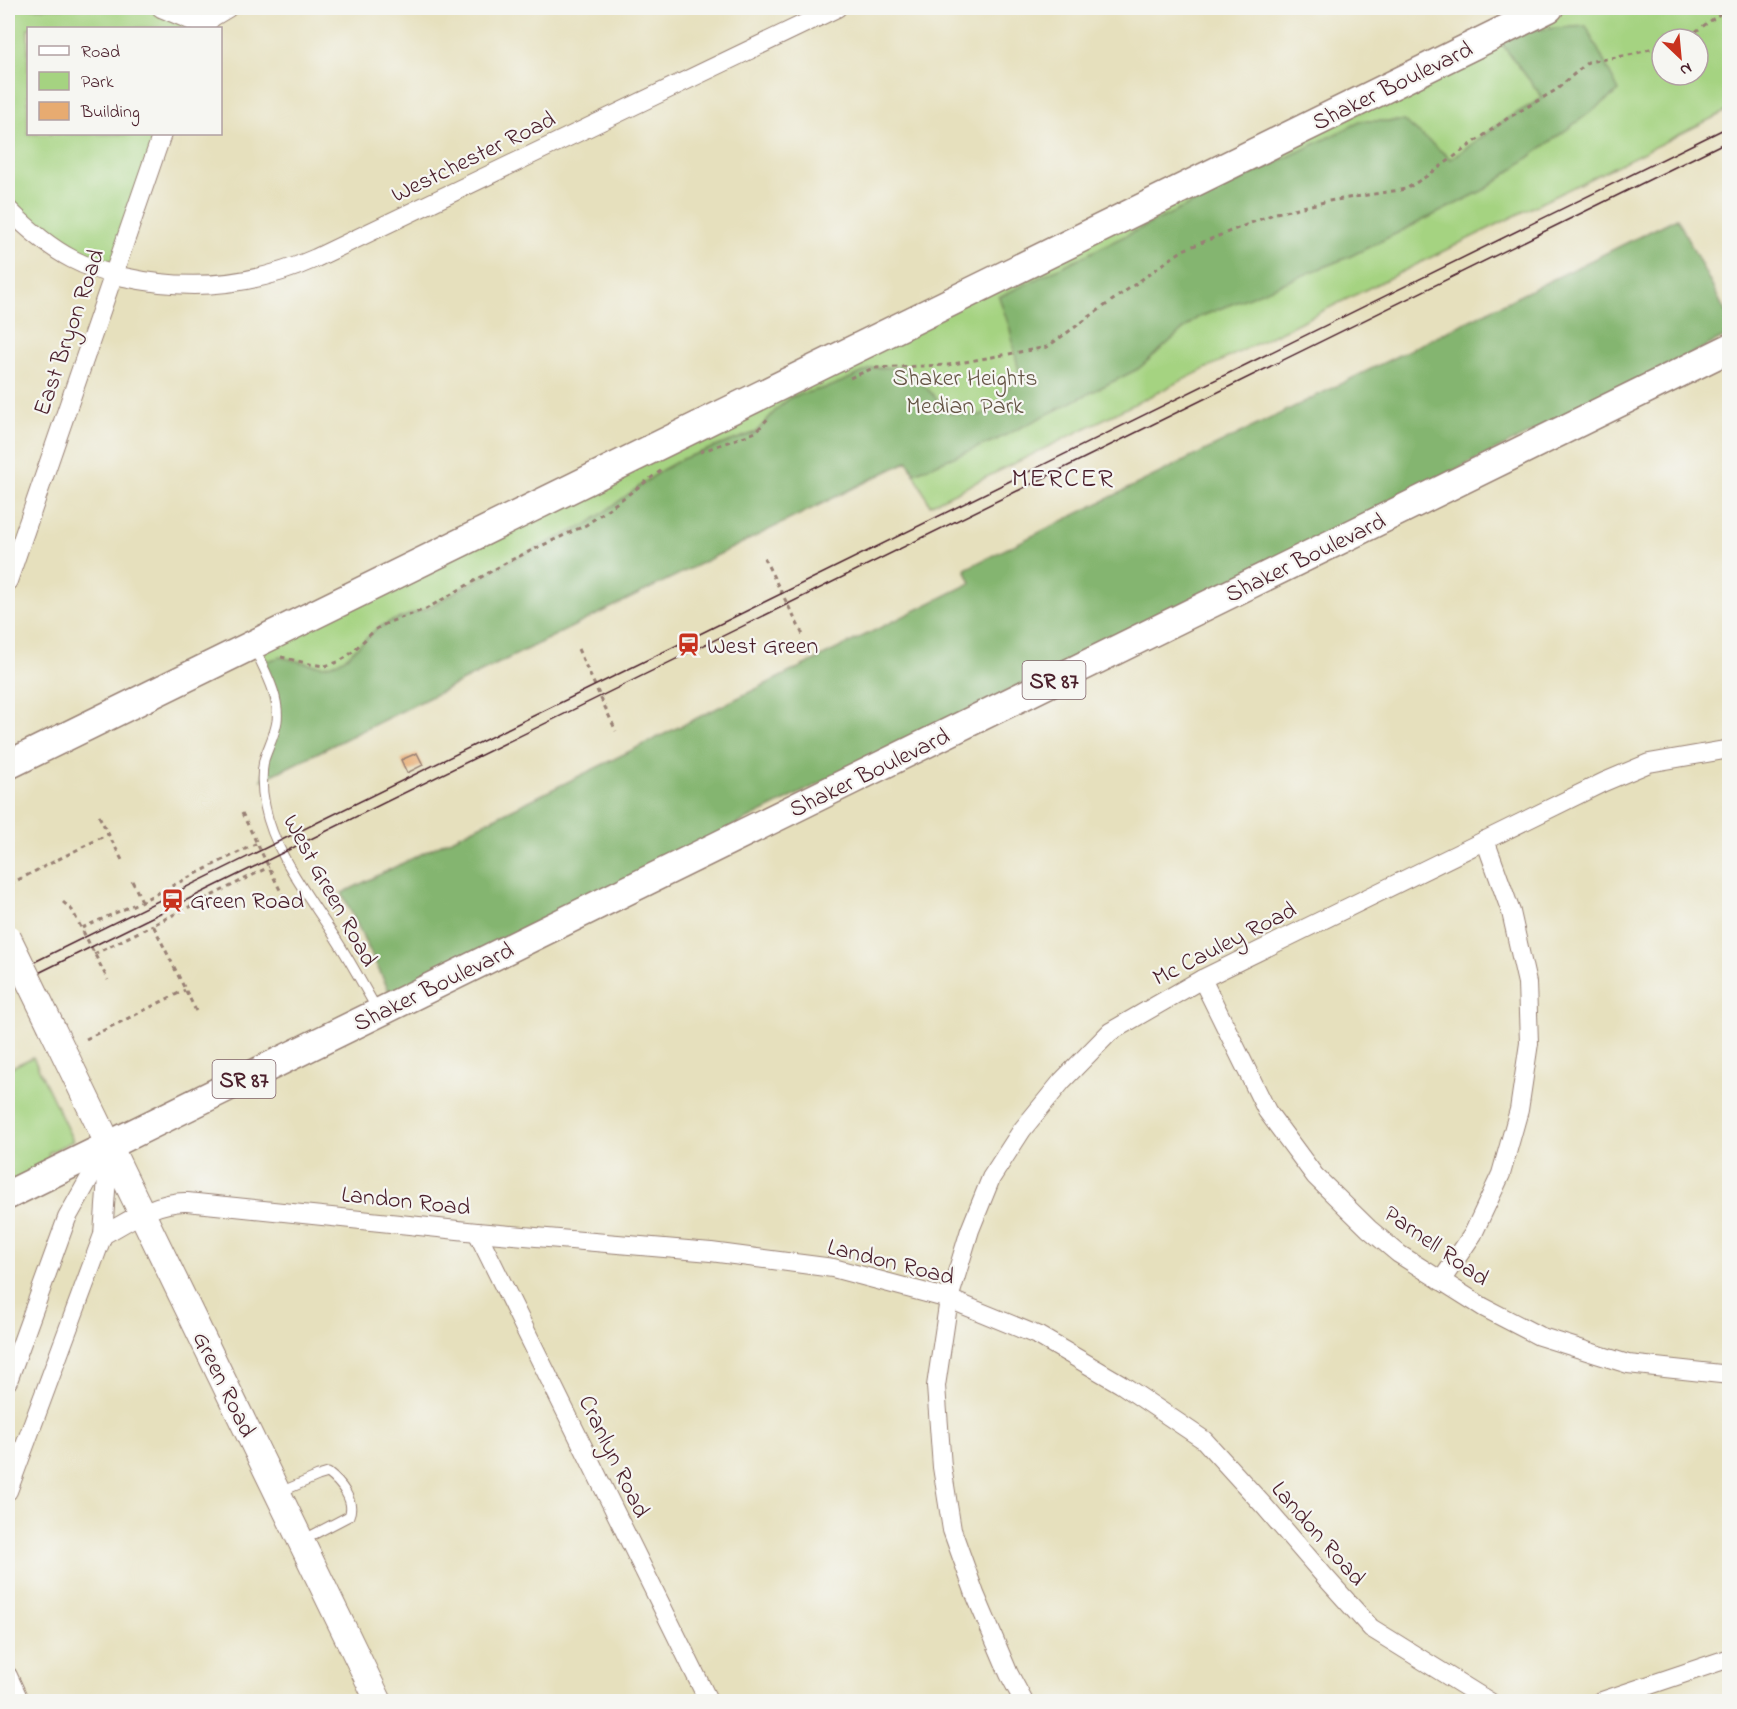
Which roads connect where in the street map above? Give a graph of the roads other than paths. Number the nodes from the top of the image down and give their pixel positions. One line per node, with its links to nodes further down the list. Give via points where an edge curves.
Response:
1 (161, 8): 5 (street)
2 (228, 8): 5 (street)
3 (837, 8): 8 (street, Westchester Road, via 297,266 236,282 188,286)
4 (1549, 8): 11 (main road, Shaker Boulevard)
5 (203, 27)
6 (162, 135): 8 (street, East Bryon Road)
7 (8, 209): 8 (street, Westchester Road, via 71,259)
8 (113, 274): 10 (street, East Bryon Road)
9 (1730, 348): 17 (main road, Shaker Boulevard / SR 87)
10 (8, 581)
11 (263, 652): 13 (main road, Shaker Boulevard); 17 (lane, West Green Road, via 277,705 277,722 262,780 271,827 293,871)
12 (1730, 749): 14 (street, Mc Cauley Road, via 1649,763)
13 (8, 765)
14 (1485, 840): 16 (street, Mc Cauley Road); 23 (street, via 1511,912 1527,983 1528,1043 1519,1110 1502,1174 1473,1234)
15 (8, 938): 18 (main road, Green Road, bridge)
16 (1202, 979): 23 (street, Parnell Road, via 1266,1111 1315,1176 1399,1254); 24 (street, Mc Cauley Road, via 1110,1032 1022,1130 991,1178)
17 (379, 1013): 18 (main road, Shaker Boulevard / SR 87)
18 (109, 1145): 19 (main road, Shaker Boulevard / SR 87); 20 (main road, Green Road); 22 (street); 26 (street, via 66,1218)
19 (8, 1195)
20 (143, 1213): 21 (street, Landon Road, via 174,1202 187,1202); 22 (street, Landon Road); 28 (main road, Green Road)
21 (477, 1232): 24 (street, Landon Road, via 711,1252 833,1268); 34 (street, Cranlyn Road)
22 (104, 1235): 27 (street)
23 (1441, 1281): 25 (street, Parnell Road, via 1539,1336 1628,1364)
24 (949, 1299): 35 (street, Mc Cauley Road, via 936,1386 952,1530 975,1594); 36 (street, Landon Road, via 1039,1336 1121,1384 1204,1440 1371,1628)
25 (1730, 1375)
26 (8, 1381)
27 (8, 1491)
28 (278, 1493): 29 (main road, Green Road); 29 (lane, via 328,1473 338,1480 350,1501 349,1516)
29 (301, 1540): 33 (main road, Green Road)
30 (1730, 1658): 37 (street)
31 (8, 1676): 32 (street)
32 (20, 1701)
33 (379, 1701)
34 (709, 1701)
35 (1024, 1701)
36 (1490, 1701)
37 (1599, 1701)

